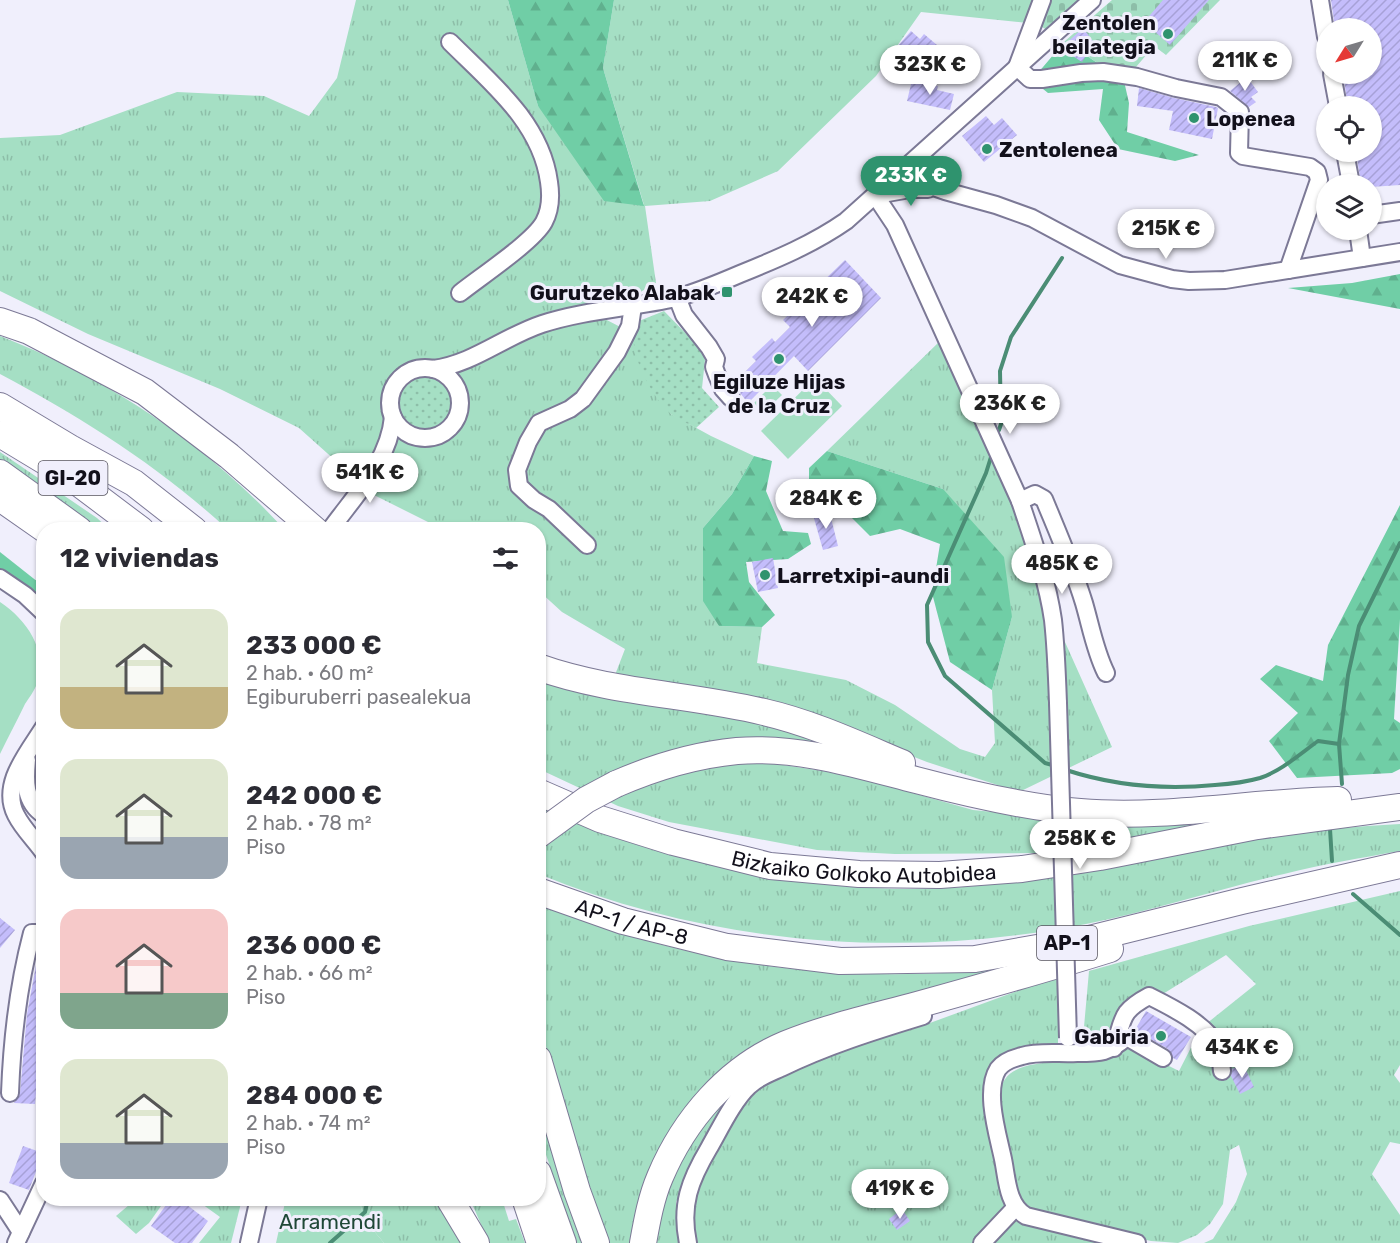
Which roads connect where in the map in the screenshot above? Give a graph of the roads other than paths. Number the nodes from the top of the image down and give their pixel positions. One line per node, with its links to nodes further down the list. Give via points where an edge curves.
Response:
1 (1042, 0): 6 (street)
2 (1092, 0): 6 (street)
3 (1320, 0): 4 (street)
4 (1323, 18)
5 (450, 42): 16 (street, via 513,105 535,138 547,165 551,197 543,222 527,241)
6 (1017, 67): 7 (street); 15 (street, via 1030,79 1103,72 1137,77 1221,97 1232,104 1240,112 1239,153 1310,167 1317,172 1319,180)
7 (891, 181): 8 (street, via 904,177); 9 (street)
8 (945, 191): 9 (street, via 910,189); 15 (street, via 1032,218 1104,258 1154,275 1208,281)
9 (875, 195): 17 (street, via 846,221 806,246); 33 (street, via 895,225)
10 (1400, 211): 11 (street)
11 (1382, 213)
12 (1359, 240): 14 (street)
13 (1400, 252): 14 (street)
14 (1362, 258): 15 (street)
15 (1288, 270)
16 (460, 293)
17 (677, 297): 18 (street); 23 (street, via 684,315 710,347 719,381)
18 (633, 306): 20 (street, via 540,325); 44 (street, via 630,326 617,352 583,399 570,410 539,423 517,470 519,486)
19 (0, 321): 29 (highway, via 30,331 145,392)
20 (478, 355): 21 (street, via 456,365); 22 (street)
21 (433, 369): 22 (street, via 448,377); 25 (street, via 411,371 395,385 391,395)
22 (459, 397): 27 (street, via 459,413 454,422 438,436)
23 (731, 398)
24 (0, 406): 28 (highway)
25 (393, 417): 27 (street, via 407,433); 30 (street)
26 (0, 434): 36 (highway, GI-20, via 68,475)
27 (428, 438): 30 (street, via 400,446)
28 (70, 448): 37 (highway, GI-20); 38 (highway, via 134,483)
29 (229, 456): 39 (highway); 40 (highway)
30 (382, 459): 41 (street)
31 (0, 473): 35 (highway)
32 (0, 498): 42 (highway)
33 (1020, 501): 48 (street, via 1035,494 1044,499); 63 (street, bridge, via 1053,621)
34 (0, 516): 43 (highway)
35 (69, 522)
36 (130, 522)
37 (166, 522)
38 (184, 522)
39 (287, 522)
40 (306, 522)
41 (336, 522)
42 (36, 523)
43 (36, 542)
44 (587, 545)
45 (0, 578): 46 (street)
46 (36, 605)
47 (546, 669): 52 (highway, via 587,681 766,712)
48 (1106, 674)
49 (36, 740): 50 (street)
50 (28, 754): 55 (street, via 26,790); 57 (street, via 12,781 10,800)
51 (546, 795): 54 (highway, Bizkaiko Golkoko Autobidea, via 635,831 718,854 770,866 859,874 940,875 1022,869 1257,826)
52 (989, 797): 53 (highway, via 1081,812 1125,814 1305,800); 56 (highway, bridge, via 801,753 737,751 672,762 616,784)
53 (1400, 801)
54 (1400, 807)
55 (36, 810)
56 (546, 829)
57 (36, 842)
58 (1400, 865): 60 (highway, AP-1)
59 (546, 894): 60 (highway, AP-1 / AP-8 / AP-1, via 623,921 727,947 840,961 975,959 1089,939)
60 (1181, 917): 83 (highway, via 1152,937 819,1032 784,1045 749,1065 717,1090 676,1145 660,1178)
61 (36, 933): 68 (street, via 32,933 17,1002)
62 (923, 1016): 84 (street, via 797,1060 747,1087 699,1165 687,1193 684,1211)
63 (1068, 1046): 64 (street, via 1099,1053); 76 (street, via 1024,1055 998,1070 993,1113)
64 (1114, 1048): 65 (street, via 1127,1037); 66 (street, via 1122,1016 1149,996 1196,1023 1211,1038 1219,1048)
65 (1163, 1059)
66 (1222, 1071)
67 (546, 1086): 82 (highway)
68 (10, 1093)
69 (546, 1195): 81 (highway)
70 (0, 1200): 77 (street)
71 (36, 1201): 77 (street)
72 (257, 1206): 78 (street)
73 (454, 1206): 79 (highway)
74 (462, 1206): 79 (highway)
75 (528, 1206): 80 (highway)
76 (1015, 1208): 85 (street); 86 (street, via 1026,1216)
77 (19, 1238)
78 (249, 1243)
79 (478, 1243)
80 (540, 1243)
81 (563, 1243)
82 (596, 1243)
83 (643, 1243)
84 (688, 1243)
85 (982, 1243)
86 (1137, 1243)

